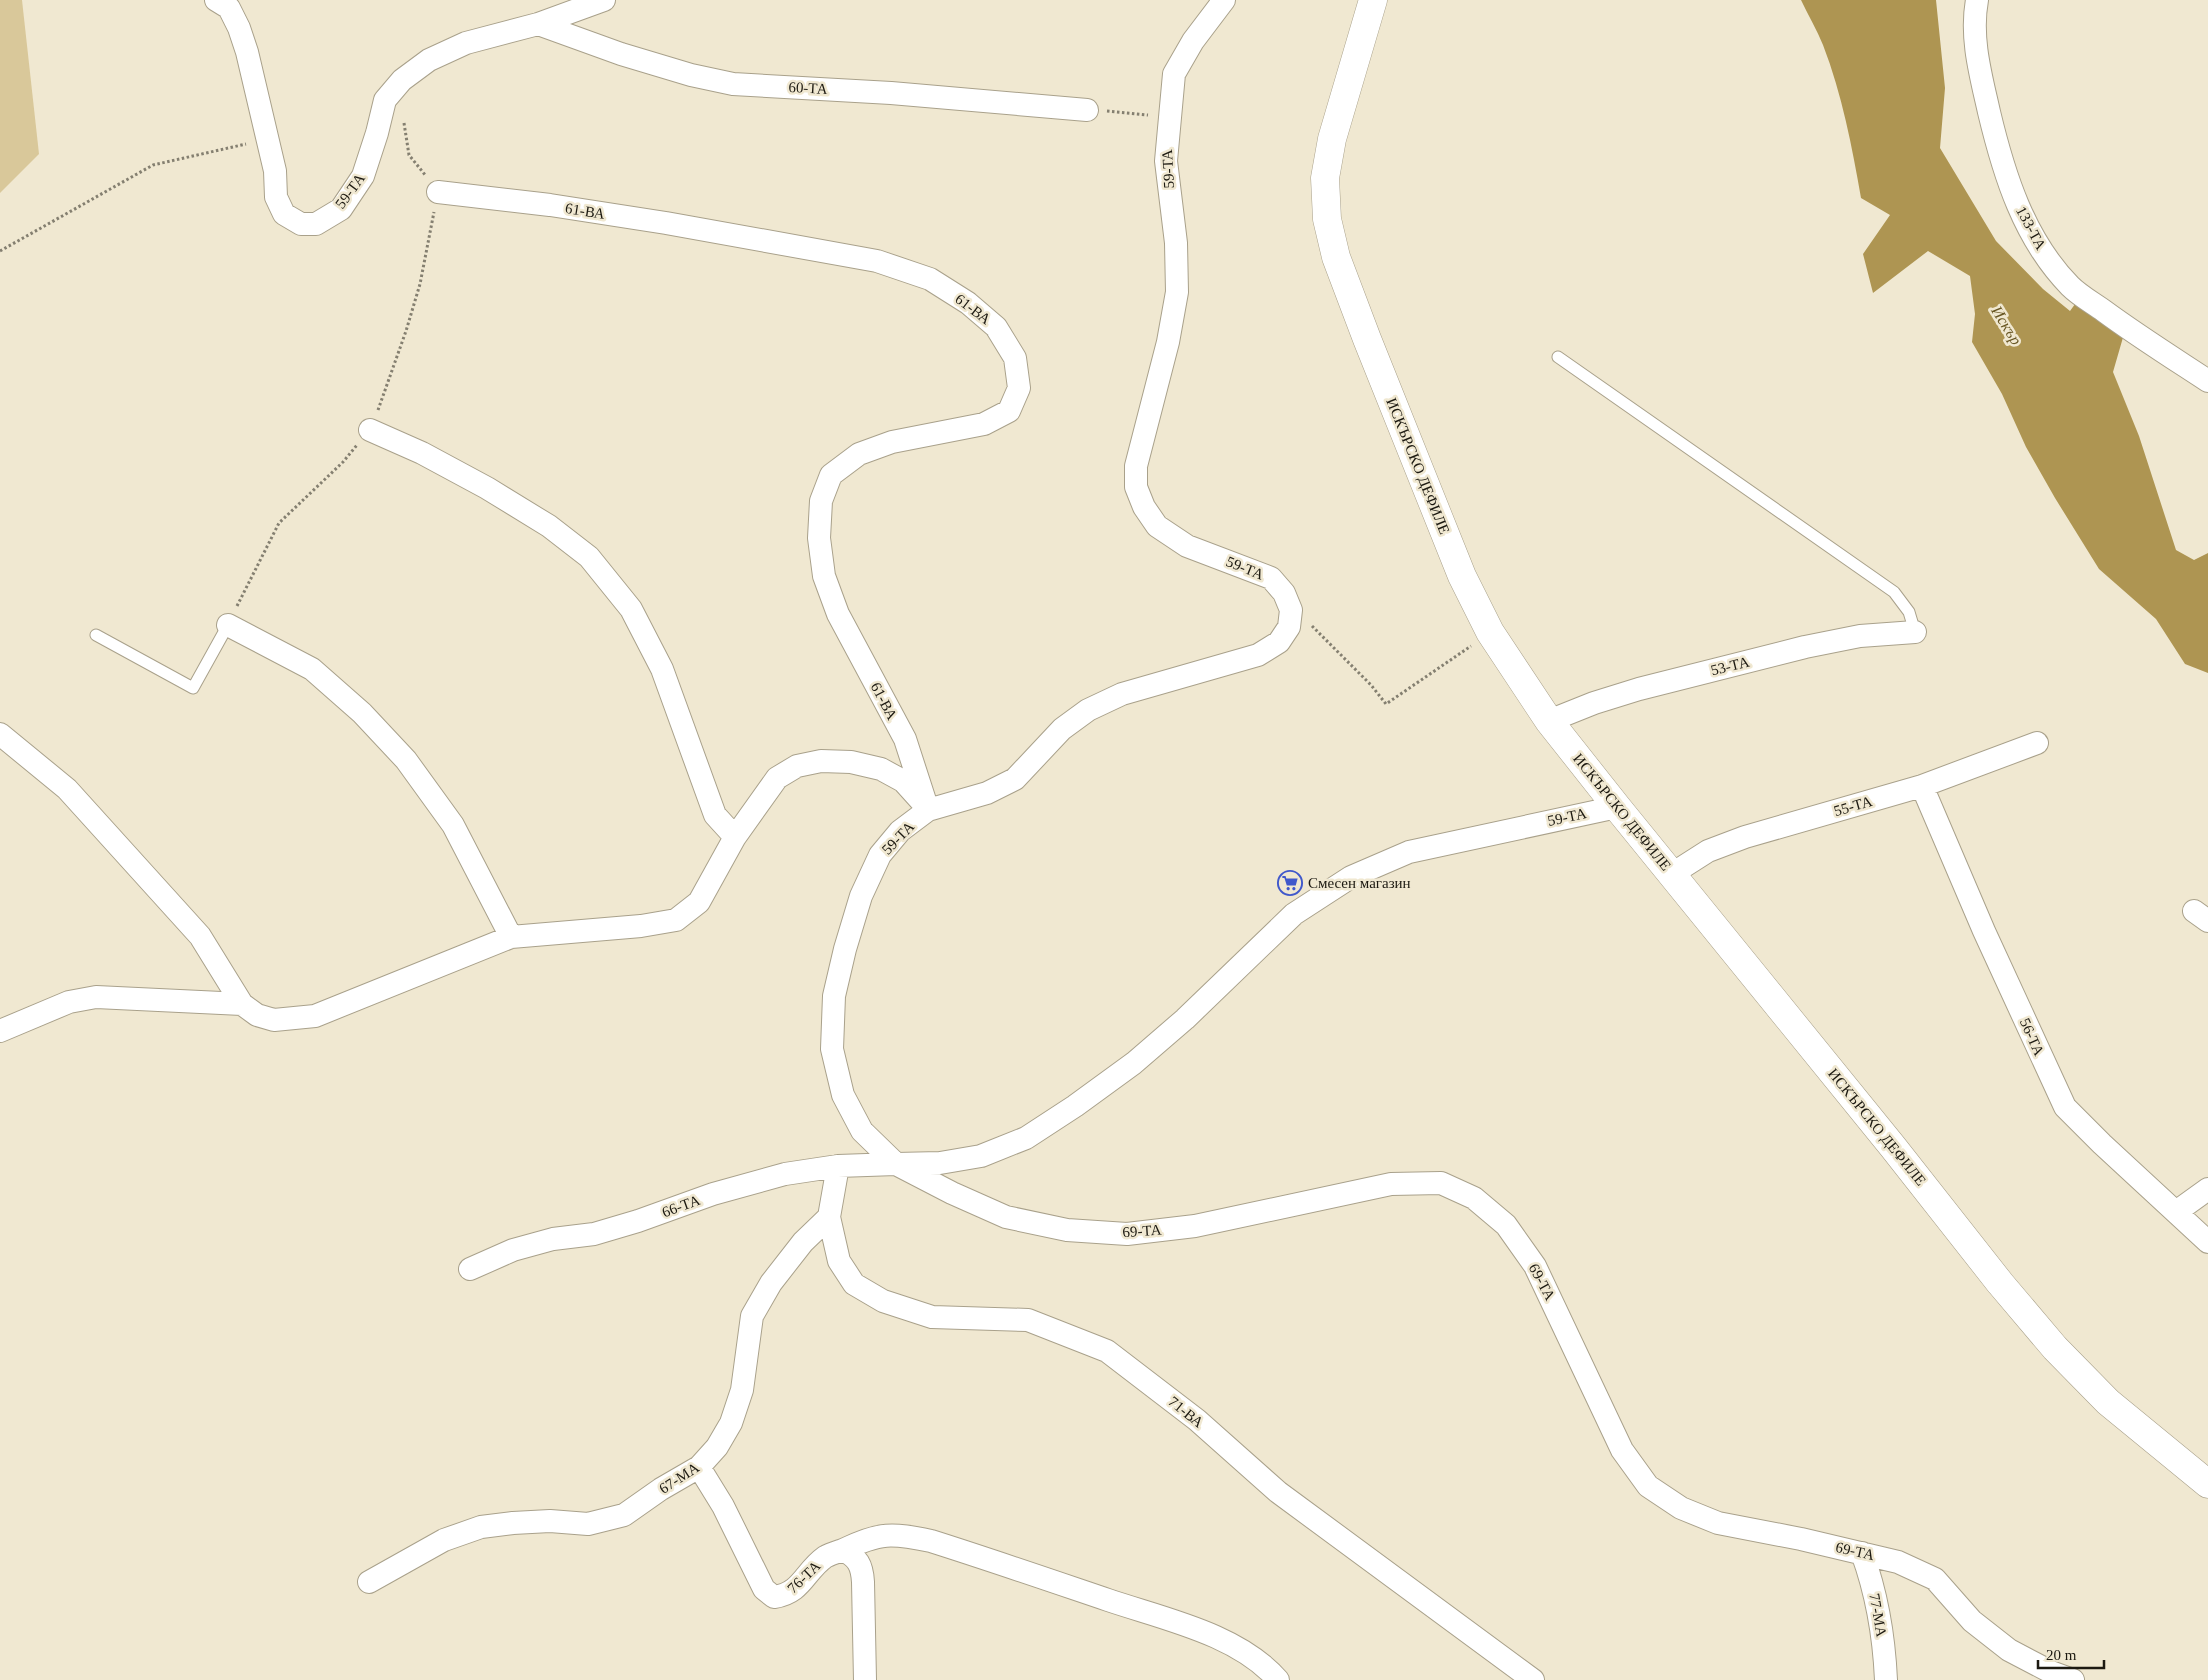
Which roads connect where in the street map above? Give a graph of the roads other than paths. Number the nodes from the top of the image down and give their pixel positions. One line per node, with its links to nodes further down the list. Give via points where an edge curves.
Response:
1 (216, 0): 6 (street, 59-ТА, via 229,8 239,28 268,139 275,171 276,197 284,214 301,224 316,224 341,208 363,176 385,100 402,80 429,60 466,44)
2 (604, 0): 6 (street, 59-ТА)
3 (1224, 0): 20 (street, 59-ТА, via 1193,41 1174,74 1166,161 1176,243 1177,292 1168,342 1136,466 1136,487 1157,526 1187,546 1271,578 1284,593 1291,610 1289,627 1279,642 1258,655 1122,694 1088,710 1062,729 1015,779 988,793)
4 (1373, 0): 15 (main road, ИСКЪРСКО ДЕФИЛЕ, via 1332,139 1325,178 1327,219 1336,257 1462,576 1490,632)
5 (1977, 0): 10 (street, 133-ТА, via 1974,35 1999,155 2022,216 2043,254 2071,287)
6 (538, 24): 7 (street, 60-ТА, via 621,54 733,84 891,93)
7 (1086, 110)
8 (438, 192): 20 (street, 61-ВА, via 666,223 877,261 930,279 968,302 996,327 1015,358 1019,388 1009,411 984,424 892,442 859,454 831,475 821,501 824,576 838,614 905,739)
9 (1558, 357): 13 (lane, via 1894,592 1909,612)
10 (2208, 381)
11 (370, 430): 21 (street, via 487,488 549,526 589,557 631,609 640,626 662,669 715,815)
12 (228, 625): 14 (lane, via 193,688); 23 (street, via 312,669 362,713 406,760 453,825)
13 (1915, 632): 15 (street, 53-ТА, via 1860,636 1805,647 1639,688)
14 (96, 635)
15 (1549, 721): 19 (main road, ИСКЪРСКО ДЕФИЛЕ)
16 (0, 734): 24 (street, via 67,789 200,936)
17 (2037, 743): 18 (street, 55-ТА)
18 (1922, 786): 22 (street, 55-ТА, via 1745,837 1708,851); 29 (street, 56-ТА, via 2065,1107)
19 (1617, 806): 22 (main road, ИСКЪРСКО ДЕФИЛЕ); 26 (street, 59-ТА, via 1409,852 1351,877 1294,914 1134,1064 1026,1138 980,1156 940,1163)
20 (928, 810): 21 (street, via 903,781 881,769 851,762 821,761 797,766 777,778); 26 (street, 59-ТА, via 900,831 880,855 861,896 834,996 832,1049 843,1095 862,1131)
21 (735, 837): 23 (street, via 699,902 676,920)
22 (1672, 874): 34 (main road, ИСКЪРСКО ДЕФИЛЕ, via 2055,1348 2108,1402)
23 (511, 937): 24 (street, via 315,1016 274,1020 257,1015)
24 (242, 1004): 25 (street, via 96,997 69,1002)
25 (0, 1030)
26 (896, 1164): 27 (street, 66-ТА); 36 (street, 69-ТА, via 952,1194 1006,1217 1068,1230 1127,1234 1195,1226 1391,1184 1441,1182 1474,1198 1506,1225 1536,1266 1622,1450 1648,1486 1681,1508 1718,1523)
27 (838, 1166): 30 (street); 32 (street, 66-ТА, via 785,1174 713,1194 594,1234 553,1239 521,1248)
28 (2208, 1188): 29 (street)
29 (2176, 1212): 31 (street, 56-ТА)
30 (829, 1218): 33 (street, 67-МА, via 802,1242 771,1283 752,1316 742,1390 731,1423 717,1447); 40 (street, 71-ВА, via 839,1261 854,1284 883,1301 932,1316 1028,1320 1107,1351 1197,1420 1278,1492)
31 (2208, 1242)
32 (470, 1269)
33 (699, 1467): 35 (street, 76-ТА, via 728,1515 764,1590 774,1597 786,1595 800,1586 825,1556); 37 (street, 67-МА, via 624,1515 588,1524 550,1521 481,1527 444,1540)
34 (2208, 1484)
35 (843, 1550): 38 (street, via 855,1557 862,1568); 39 (street, via 879,1535 898,1534 931,1541 1228,1642 1253,1657)
36 (1862, 1553): 41 (street, 77-МА, via 1881,1620); 42 (street, 69-ТА, via 1898,1562 1936,1579 1972,1621 2009,1650)
37 (369, 1582)
38 (865, 1680)
39 (1278, 1680)
40 (1533, 1680)
41 (1886, 1680)
42 (2073, 1680)

